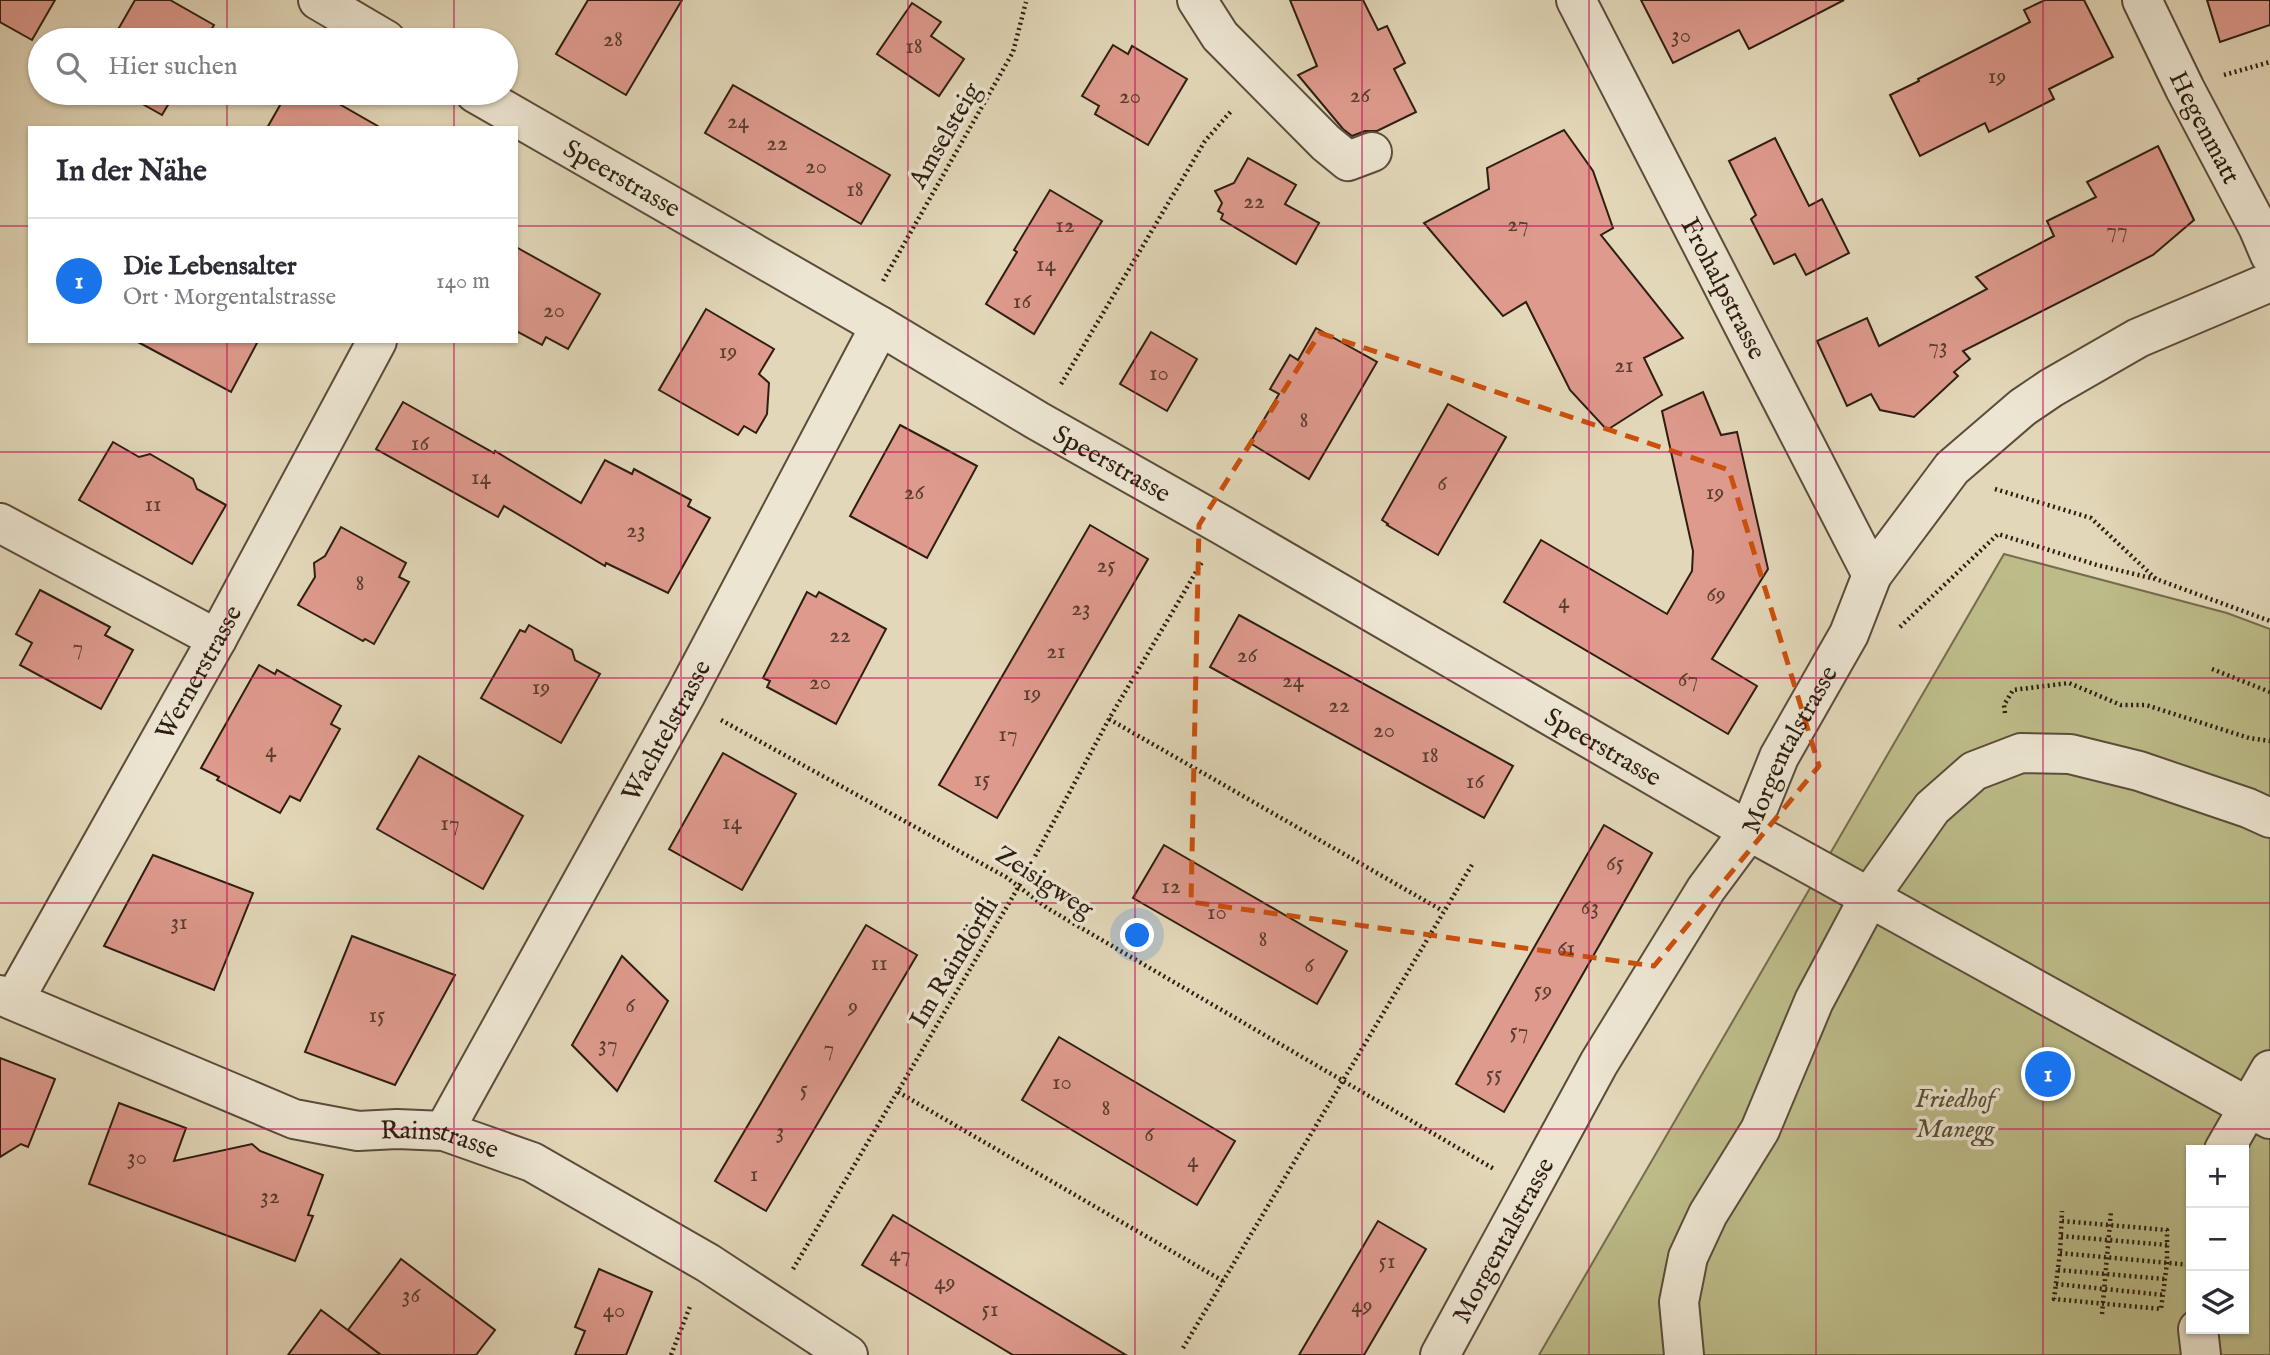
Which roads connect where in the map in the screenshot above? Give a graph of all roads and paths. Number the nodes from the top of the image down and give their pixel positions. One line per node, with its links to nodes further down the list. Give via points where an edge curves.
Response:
1 (318, 0): 6 (street)
2 (1197, 0): 8 (street, via 1220,36)
3 (1576, 0): 21 (street, Frohalpstrasse)
4 (2142, 0): 12 (street, Hegenmatt)
5 (1026, 2): 13 (path, Amselsteig, via 1013,52)
6 (366, 28)
7 (2270, 62): 9 (path)
8 (1262, 76): 11 (street, via 1348,161); 17 (path, via 1205,141)
9 (2214, 78)
10 (490, 110): 15 (street, Speerstrasse)
11 (1372, 152)
12 (2270, 254)
13 (882, 281)
14 (2270, 282): 21 (street, Morgentalstrasse, via 2138,338 2023,407 1952,468)
15 (880, 326): 33 (street, Speerstrasse); 43 (street, Wachtelstrasse, via 686,694)
16 (376, 343): 25 (street, Wernerstrasse)
17 (1061, 384)
18 (1990, 487): 22 (path, via 2091,518)
19 (0, 523): 25 (street)
20 (1203, 561): 29 (path, Im Raindörfli)
21 (1872, 575): 33 (street, Morgentalstrasse, via 1849,634 1779,757)
22 (2156, 579): 23 (path); 24 (path, via 1998,534)
23 (2270, 621)
24 (1892, 634)
25 (218, 639): 38 (street, Wernerstrasse)
26 (2213, 669): 27 (path)
27 (2270, 692)
28 (713, 715): 35 (path, Zeisigweg)
29 (1109, 719): 35 (path, Im Raindörfli); 37 (path)
30 (2270, 741): 31 (path, via 2146,705 2120,705 2069,682 2013,690 2004,705)
31 (2014, 756): 32 (street, via 2070,754 2139,771); 36 (street, via 1974,771 1932,808)
32 (2270, 818)
33 (1749, 831): 36 (street, Speerstrasse); 72 (street, Morgentalstrasse, via 1706,889 1598,1063)
34 (1473, 863): 37 (path)
35 (1019, 887): 40 (path, Zeisigweg, via 1047,908); 41 (path, Im Raindörfli)
36 (1870, 896): 42 (street, Speerstrasse); 73 (street, via 1814,1001 1760,1130 1708,1214 1688,1257 1679,1302)
37 (1443, 911): 40 (path)
38 (7, 997): 43 (street, Rainstrasse, via 295,1119 358,1131)
39 (2270, 1070): 42 (street)
40 (1343, 1081): 45 (path, Zeisigweg); 61 (path)
41 (898, 1092): 61 (path); 66 (path, Im Raindörfli)
42 (2259, 1114): 44 (street)
43 (444, 1131): 55 (street, Rainstrasse, via 532,1162)
44 (2229, 1145)
45 (1501, 1173)
46 (2062, 1211): 48 (path)
47 (2112, 1211): 49 (path)
48 (2062, 1221): 49 (path); 50 (path)
49 (2110, 1225): 51 (path); 52 (path, via 2167,1230)
50 (2061, 1236): 51 (path); 53 (path)
51 (2109, 1240): 52 (path); 54 (path)
52 (2167, 1245): 56 (path)
53 (2060, 1253): 54 (path); 58 (path)
54 (2108, 1258): 56 (path); 59 (path)
55 (708, 1263): 66 (street, Rainstrasse); 70 (path)
56 (2167, 1264): 57 (path); 60 (path)
57 (2186, 1265)
58 (2058, 1270): 59 (path); 62 (path)
59 (2106, 1274): 60 (path); 63 (path)
60 (2165, 1279): 64 (path)
61 (1223, 1281): 69 (path)
62 (2056, 1284): 63 (path); 65 (path, via 2054,1299)
63 (2105, 1289): 64 (path); 65 (path)
64 (2164, 1295): 65 (path, via 2161,1309)
65 (2103, 1304): 67 (path)
66 (774, 1307): 71 (street, Rainstrasse)
67 (2102, 1314)
68 (2199, 1334): 74 (street)
69 (1183, 1349)
70 (671, 1355)
71 (848, 1355)
72 (1440, 1355)
73 (1684, 1355)
74 (2201, 1355)

